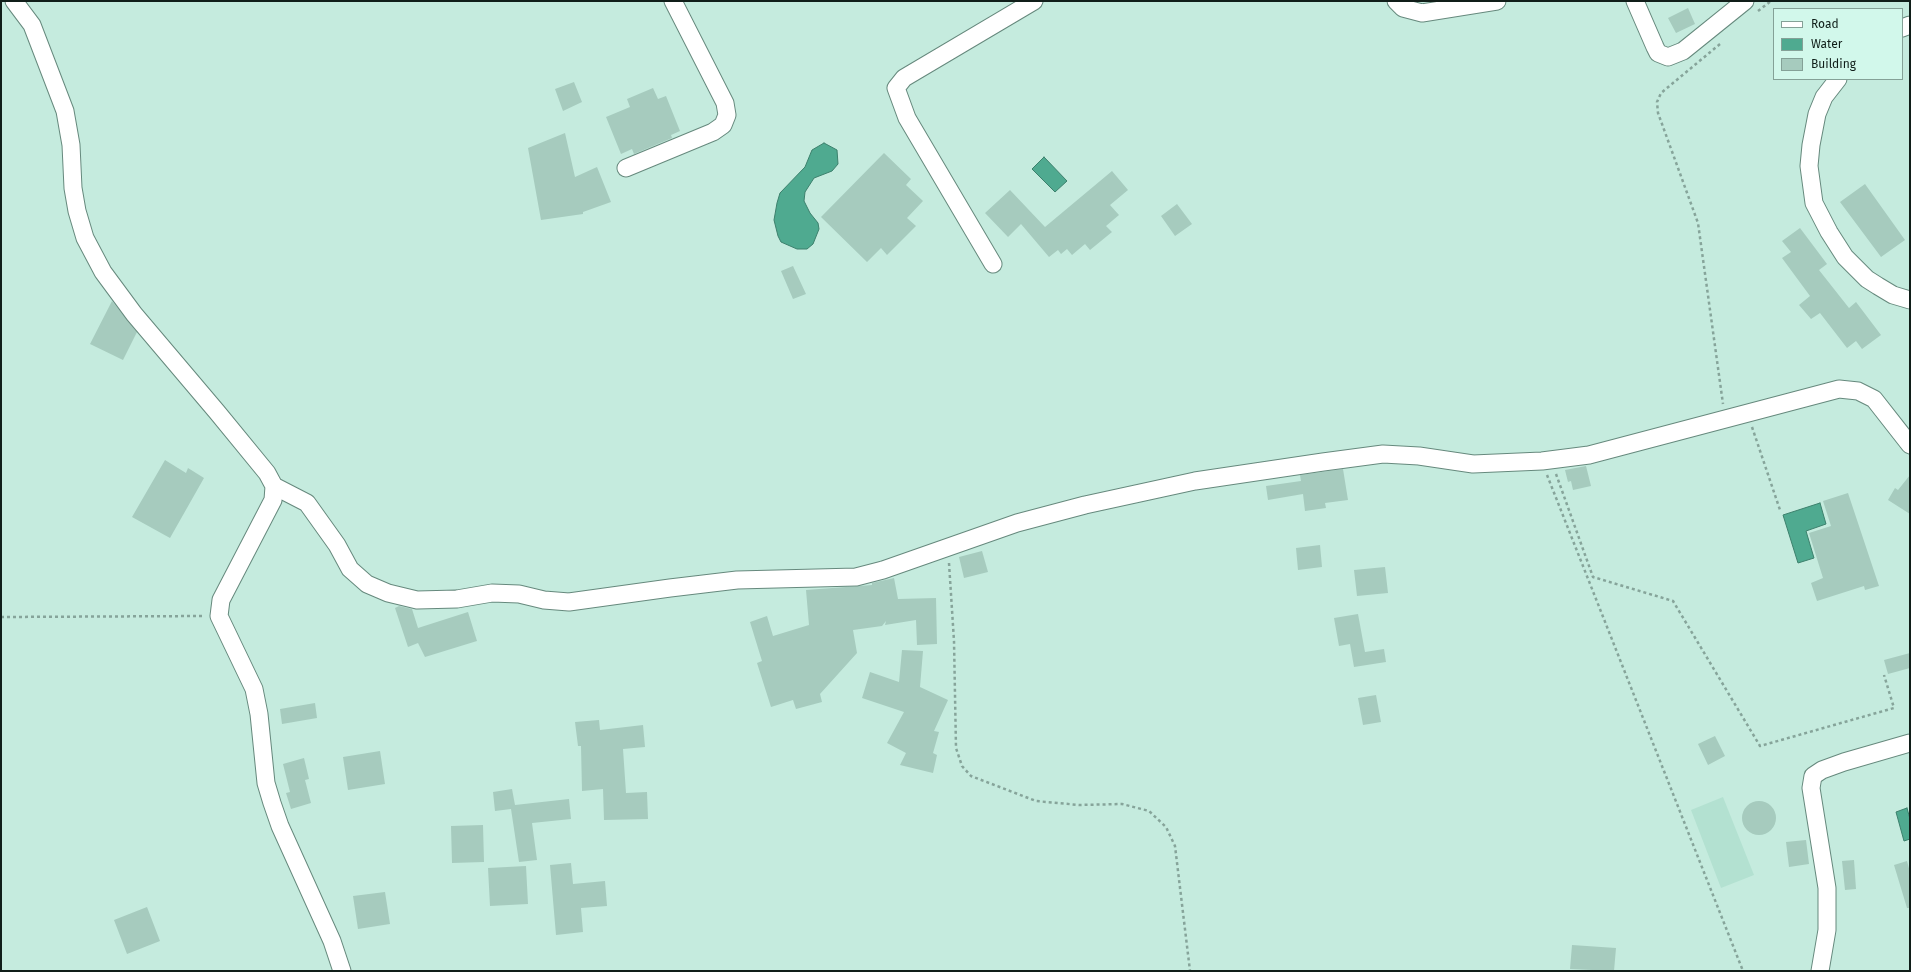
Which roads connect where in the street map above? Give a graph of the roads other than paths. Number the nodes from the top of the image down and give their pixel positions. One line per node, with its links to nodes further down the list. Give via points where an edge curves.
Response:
1 (14, 1): 13 (street, via 32,25 65,111 71,145 76,211 85,238 100,265 134,314 267,473)
2 (673, 1): 9 (street, via 725,103 727,115 723,125 713,132)
3 (1034, 1): 10 (street, via 904,78 896,88 907,118)
4 (1396, 1): 5 (street, via 1403,8 1422,13)
5 (1497, 1)
6 (1635, 1): 7 (street, via 1658,53 1668,57 1683,52)
7 (1745, 1)
8 (1837, 80): 11 (street, via 1824,97 1817,114 1811,145 1809,166 1814,203 1828,232 1845,256 1867,279 1893,295)
9 (626, 168)
10 (993, 264)
11 (1910, 300)
12 (1910, 445): 13 (street, via 1874,399 1852,389 1839,389 1589,455 1546,461 1473,464 1383,454 1323,462 1195,481 1092,504 1017,523 856,577 737,580 569,602 519,594 492,593 456,599 417,600 388,593 367,584 350,569 337,545 307,503)
13 (274, 486): 15 (street, via 272,500 221,600 219,616 254,689 266,783 272,803 332,940)
14 (1910, 743): 16 (street, via 1844,762 1813,776 1811,788 1827,888 1828,930)
15 (342, 971)
16 (1820, 971)

